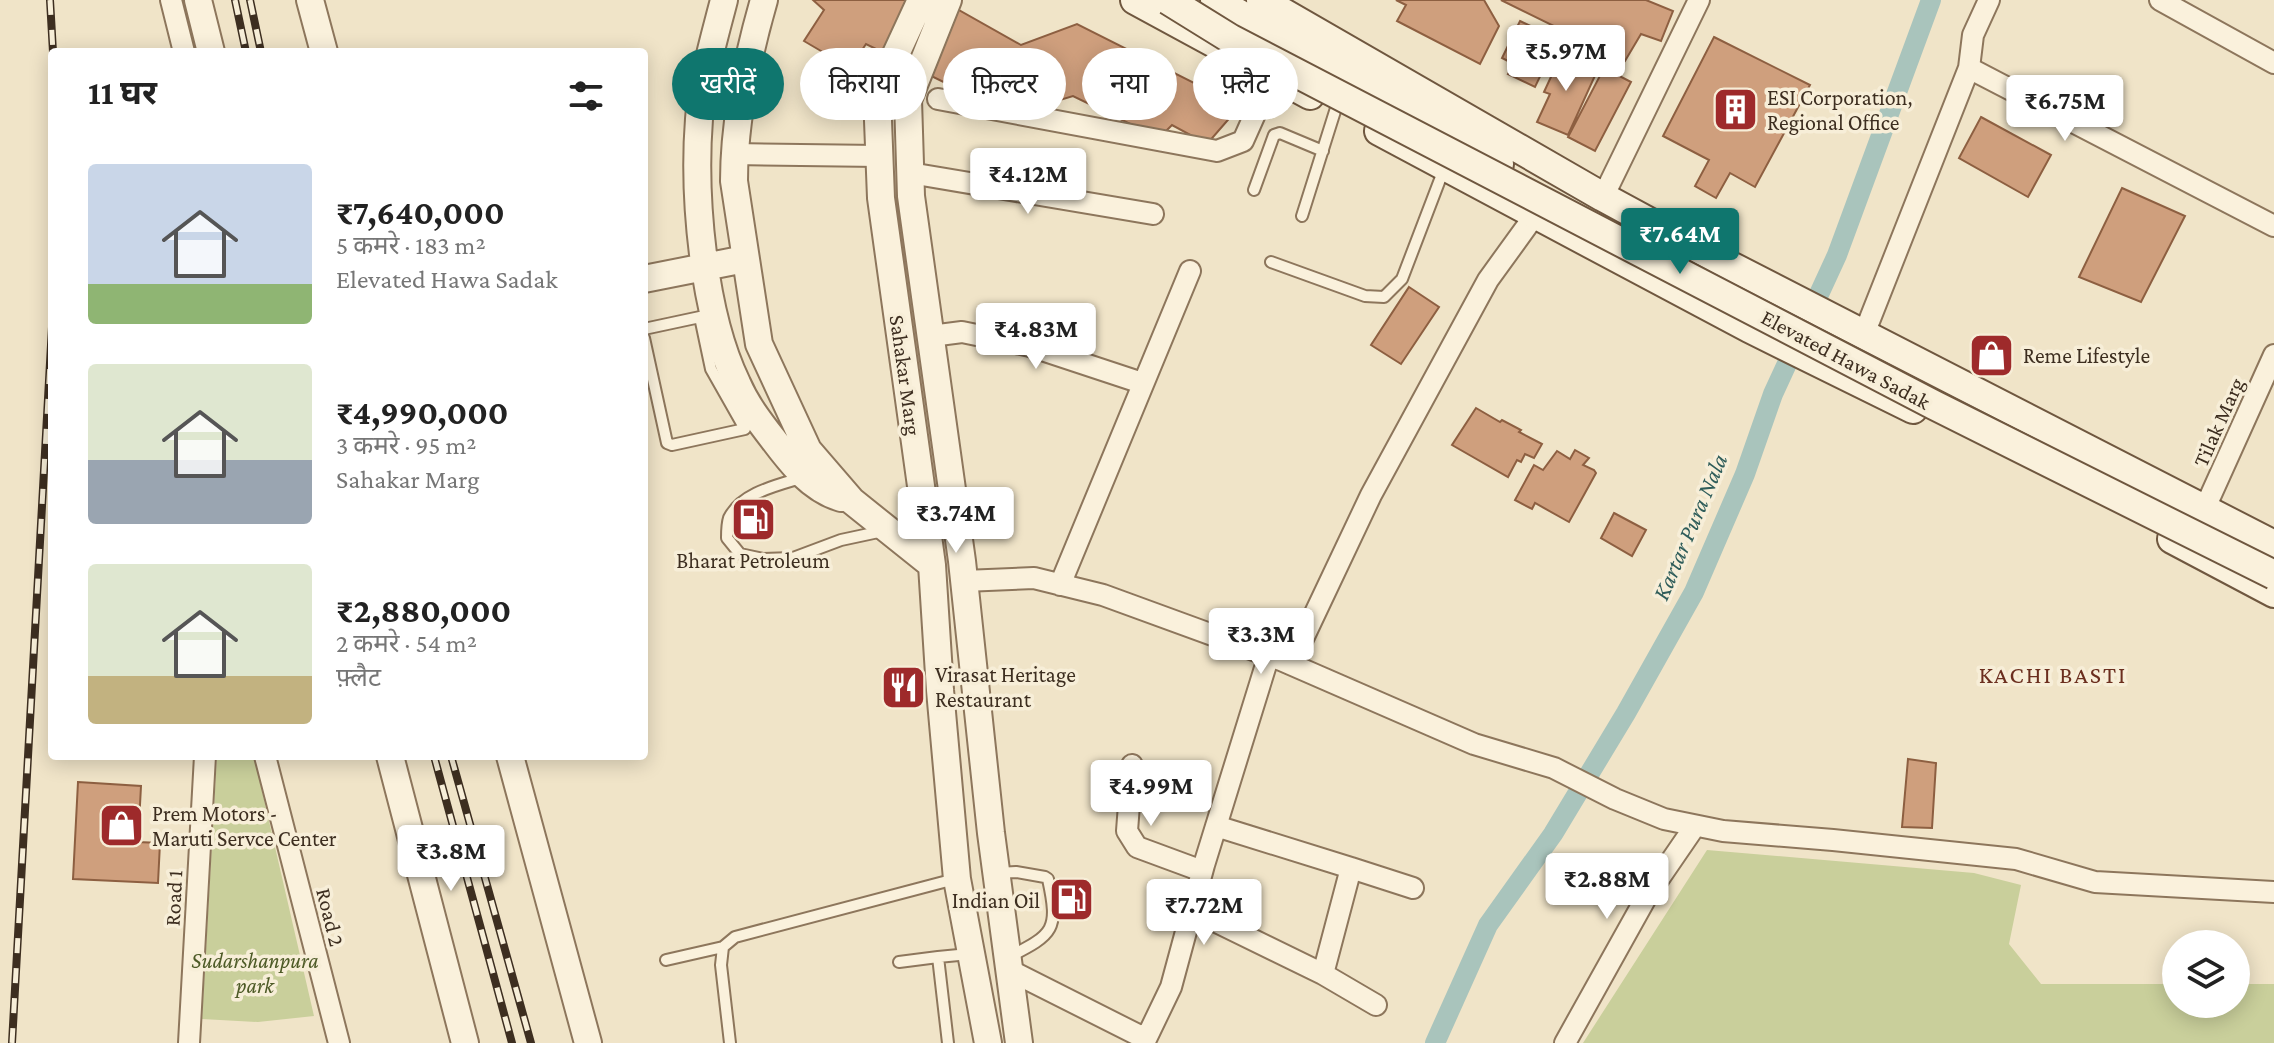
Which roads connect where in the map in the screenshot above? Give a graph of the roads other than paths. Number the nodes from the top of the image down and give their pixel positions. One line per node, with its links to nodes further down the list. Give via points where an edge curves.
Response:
1 (171, 0): 15 (street)
2 (198, 0): 16 (street)
3 (310, 0): 17 (street)
4 (724, 0): 39 (street, via 699,120 699,210)
5 (764, 0): 26 (street, via 747,56)
6 (921, 0): 27 (street, Sahakar Marg, via 877,95)
7 (948, 0): 29 (street, Sahakar Marg, via 908,100)
8 (1135, 0): 18 (main road)
9 (1168, 0): 55 (main road, Elevated Hawa Sadak, bridge, via 1231,39 1934,405)
10 (1215, 0): 38 (main road, via 1533,183 1652,241)
11 (1261, 0): 31 (main road)
12 (1989, 0): 20 (street, via 1973,35)
13 (2160, 0): 19 (street)
14 (1694, 1): 31 (street)
15 (183, 48)
16 (210, 48)
17 (323, 48)
18 (1222, 48)
19 (2274, 63)
20 (1969, 68): 35 (street); 43 (street)
21 (1298, 89): 23 (main road)
22 (938, 99): 24 (street, via 1217,151 1243,141)
23 (1336, 108): 25 (lane); 28 (main road)
24 (1252, 120)
25 (1323, 151): 30 (lane, via 1274,135); 34 (lane)
26 (734, 154): 27 (street); 36 (street)
27 (879, 156): 54 (street, Sahakar Marg)
28 (1445, 167): 33 (main road); 37 (lane, via 1402,279 1384,297 1365,296)
29 (910, 173): 32 (street); 44 (street, Sahakar Marg)
30 (1254, 190)
31 (1603, 197): 38 (main road)
32 (1153, 214)
33 (1535, 215): 53 (main road); 60 (street, via 1488,280 1371,495)
34 (1302, 216)
35 (2273, 222)
36 (745, 259): 39 (street); 49 (street, via 759,344 808,450)
37 (1271, 262)
38 (1723, 262): 43 (main road)
39 (706, 266): 41 (street); 48 (street, via 717,328 735,381)
40 (1190, 271): 47 (street)
41 (648, 278)
42 (648, 328): 46 (lane, via 700,317 711,369 745,429 667,443)
43 (1864, 334): 50 (main road)
44 (931, 336): 47 (street, via 962,332 1030,346); 56 (street, Sahakar Marg)
45 (2274, 355): 50 (street, Tilak Marg)
46 (648, 356)
47 (1142, 383): 57 (street)
48 (804, 477): 49 (street); 51 (lane, via 740,504 729,519 727,538 740,554 793,558)
49 (852, 501): 51 (street)
50 (2205, 509): 52 (main road); 53 (street, Tilak Marg)
51 (888, 529): 54 (street)
52 (2274, 545)
53 (2186, 546): 58 (main road)
54 (932, 565): 71 (street, Sahakar Marg)
55 (2274, 575)
56 (964, 581): 57 (street, via 1034,578); 70 (street, Sahakar Marg)
57 (1060, 585): 59 (street, via 1103,595)
58 (2274, 593)
59 (1269, 655): 60 (street); 66 (street)
60 (1291, 664): 67 (street, via 1474,744 1554,768 1615,799)
61 (205, 760): 84 (street, Road 1)
62 (266, 760): 85 (street, Road 2)
63 (391, 760): 86 (street)
64 (511, 760): 87 (street)
65 (1132, 765): 69 (street, via 1127,831 1137,847)
66 (1216, 826): 68 (street); 69 (street)
67 (1695, 826): 73 (street, via 2016,859 2095,882); 92 (street, via 1647,896)
68 (1351, 868): 72 (street); 81 (street)
69 (1202, 871): 74 (street)
70 (996, 873): 80 (street, Sahakar Marg); 80 (lane, via 1045,877 1053,911 1048,934)
71 (957, 879): 75 (lane, via 735,937); 76 (street, Sahakar Marg)
72 (1413, 888)
73 (2274, 892)
74 (1192, 910): 81 (street); 83 (street, via 1171,987)
75 (723, 947): 78 (lane); 88 (lane)
76 (971, 954): 77 (lane); 90 (street, Sahakar Marg)
77 (938, 957): 79 (lane); 89 (lane)
78 (666, 960)
79 (899, 962)
80 (1008, 964): 83 (street); 91 (street, Sahakar Marg)
81 (1323, 974): 82 (street)
82 (1376, 1005)
83 (1149, 1041)
84 (189, 1043)
85 (339, 1043)
86 (465, 1043)
87 (588, 1043)
88 (730, 1043)
89 (948, 1043)
90 (988, 1043)
91 (1019, 1043)
92 (1565, 1043)

